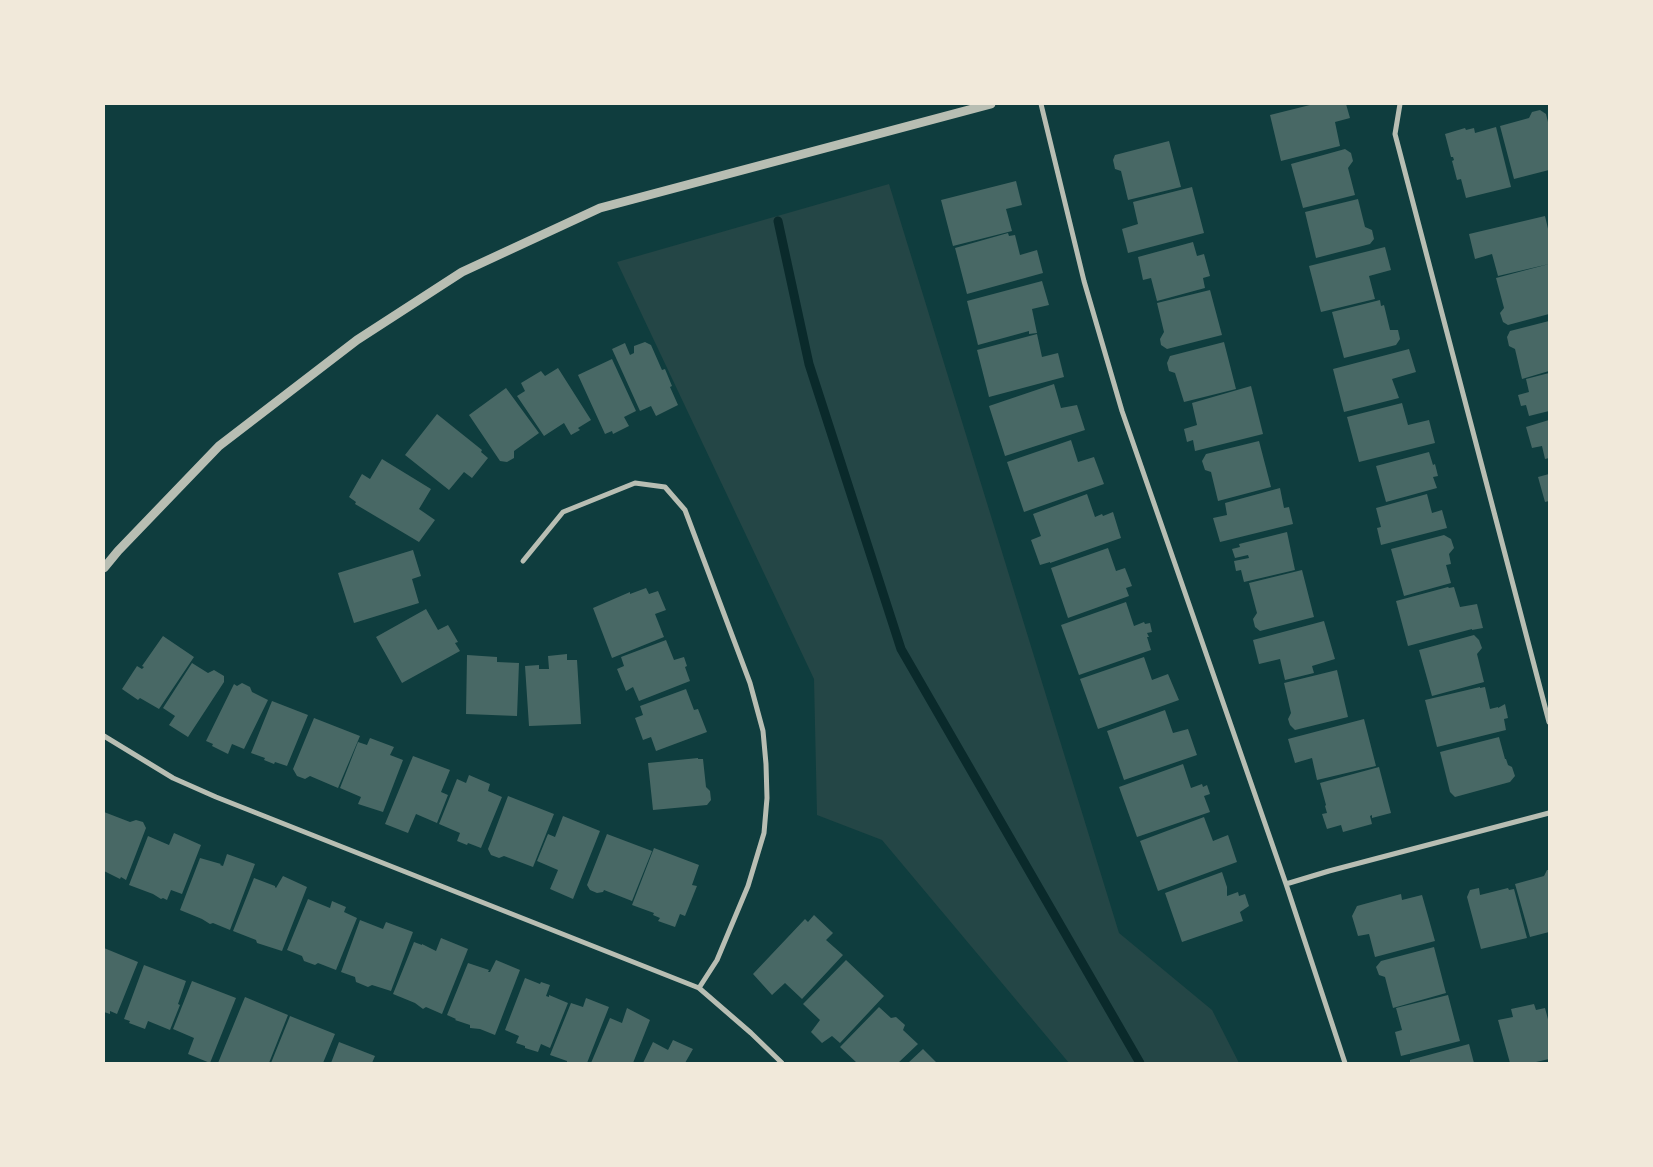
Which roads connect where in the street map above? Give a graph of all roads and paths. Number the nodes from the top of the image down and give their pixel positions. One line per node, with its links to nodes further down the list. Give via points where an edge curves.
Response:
1 (991, 104): 5 (street, via 600,208 462,272 356,340 219,446)
2 (1042, 104): 9 (street, via 1084,281 1122,411)
3 (1400, 104): 6 (street, via 1395,134)
4 (523, 561): 10 (street, via 563,512 634,483 665,487 685,510 750,683 763,731 767,798 764,833 748,886 717,960)
5 (104, 568)
6 (1549, 722)
7 (104, 736): 10 (street, via 173,778 216,797)
8 (1549, 813): 9 (street)
9 (1286, 884): 12 (street)
10 (699, 988): 11 (street)
11 (782, 1063)
12 (1345, 1063)

